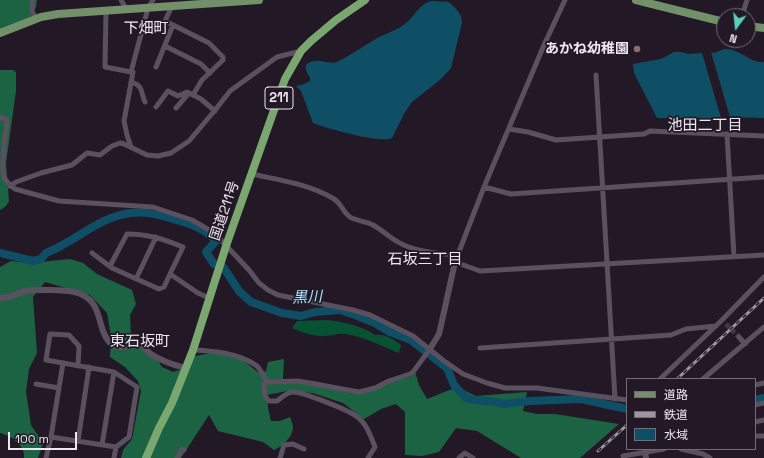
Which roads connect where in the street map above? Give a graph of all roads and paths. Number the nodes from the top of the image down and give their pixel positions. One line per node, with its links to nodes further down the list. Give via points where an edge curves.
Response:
1 (32, 0): 12 (street, via 32,11)
2 (121, 0): 10 (street)
3 (153, 0): 9 (street)
4 (259, 0): 8 (main road)
5 (366, 0): 17 (highway, 国道211号 / 211, via 336,20)
6 (565, 0): 29 (street)
7 (636, 0): 13 (main road)
8 (172, 6): 9 (main road); 14 (street, via 166,21)
9 (148, 8): 10 (main road); 19 (street)
10 (127, 10): 11 (main road)
11 (106, 11): 12 (main road, via 58,14); 19 (street, via 105,67)
12 (36, 19): 15 (main road)
13 (716, 20)
14 (174, 25): 16 (street); 20 (street, via 209,43 223,57)
15 (0, 33)
16 (165, 46): 18 (street); 20 (street, via 201,64)
17 (301, 51): 27 (street, via 277,57 230,91); 34 (highway, 国道211号 / 211, via 285,80)
18 (156, 67)
19 (131, 72): 22 (street)
20 (210, 73): 23 (street)
21 (596, 75): 32 (street)
22 (131, 82): 24 (street, via 142,88); 33 (street, via 124,121)
23 (191, 94): 25 (street, via 187,92 178,96 168,91); 26 (street); 27 (street)
24 (145, 102)
25 (156, 107)
26 (176, 108)
27 (215, 111): 33 (street, via 189,141 170,153 147,155)
28 (0, 118): 37 (street, via 7,120 3,161 4,177)
29 (509, 129): 32 (street, via 556,140); 38 (street)
30 (727, 134): 31 (street); 32 (street, via 650,131 644,134); 36 (street)
31 (764, 136)
32 (598, 137): 39 (street)
33 (131, 147): 37 (street, via 120,143 100,155 87,153 72,165 41,173)
34 (252, 174): 42 (street, via 314,190 335,199 346,214 374,225 400,244 424,252); 52 (highway, 国道211号 / 211)
35 (764, 178): 36 (street)
36 (729, 180): 39 (street); 44 (street)
37 (10, 186): 60 (street, via 59,201 154,207 192,220 219,238 268,290 278,295 370,315 413,336)
38 (484, 187): 39 (street, via 512,194); 42 (street)
39 (601, 187): 46 (street)
40 (156, 237): 47 (street, via 127,234); 48 (street, via 183,247); 50 (street)
41 (92, 253): 47 (street)
42 (458, 254): 45 (street)
43 (764, 255): 44 (street)
44 (734, 257): 46 (street)
45 (455, 262): 46 (street, via 480,271); 60 (street, via 439,334)
46 (606, 263): 56 (street)
47 (110, 266): 50 (street)
48 (170, 274): 50 (street, via 164,287 160,289); 52 (street)
49 (764, 277): 53 (street, via 724,322)
50 (136, 279)
51 (0, 298): 64 (street, via 7,299 27,290 75,292 90,301 97,310 110,344 116,347 142,346 150,354)
52 (210, 298): 59 (highway, 国道211号 / 211)
53 (716, 326): 56 (street, via 686,329 671,336); 66 (street)
54 (764, 327): 57 (street)
55 (739, 337): 57 (street)
56 (611, 340): 58 (street); 71 (street)
57 (745, 344): 67 (street)
58 (480, 348)
59 (193, 350): 64 (highway, 国道211号 / 211); 68 (street, via 220,352 240,358 258,367)
60 (429, 350): 68 (street, via 410,374 359,392 298,381); 71 (street, via 463,374 505,388 537,388)
61 (63, 364): 62 (street); 62 (street, via 46,360 50,334 69,335 79,346); 70 (street)
62 (78, 366): 63 (street)
63 (89, 367): 65 (street); 74 (street)
64 (185, 368): 84 (highway, 国道211号 / 211)
65 (114, 372): 75 (street); 76 (street, via 137,387 129,437)
66 (661, 378)
67 (704, 378)
68 (267, 382): 87 (street, via 264,384 265,396 269,401 277,401 285,394 294,392 324,400 357,416 375,448)
69 (36, 384): 70 (street)
70 (59, 388): 73 (street)
71 (615, 399): 72 (street)
72 (626, 400)
73 (52, 437): 74 (street); 82 (street)
74 (78, 441): 75 (street)
75 (102, 445): 76 (street)
76 (116, 447): 83 (street)
77 (304, 449): 86 (street, via 293,444 284,445)
78 (184, 450): 85 (street, via 182,449)
79 (661, 450): 81 (street)
80 (685, 450): 91 (street)
81 (645, 455): 90 (street, via 623,456)
82 (46, 458)
83 (114, 458)
84 (146, 458)
85 (177, 458)
86 (280, 458)
87 (368, 458)
88 (459, 458): 89 (street, via 465,453)
89 (473, 458)
90 (624, 458)
91 (710, 458)

